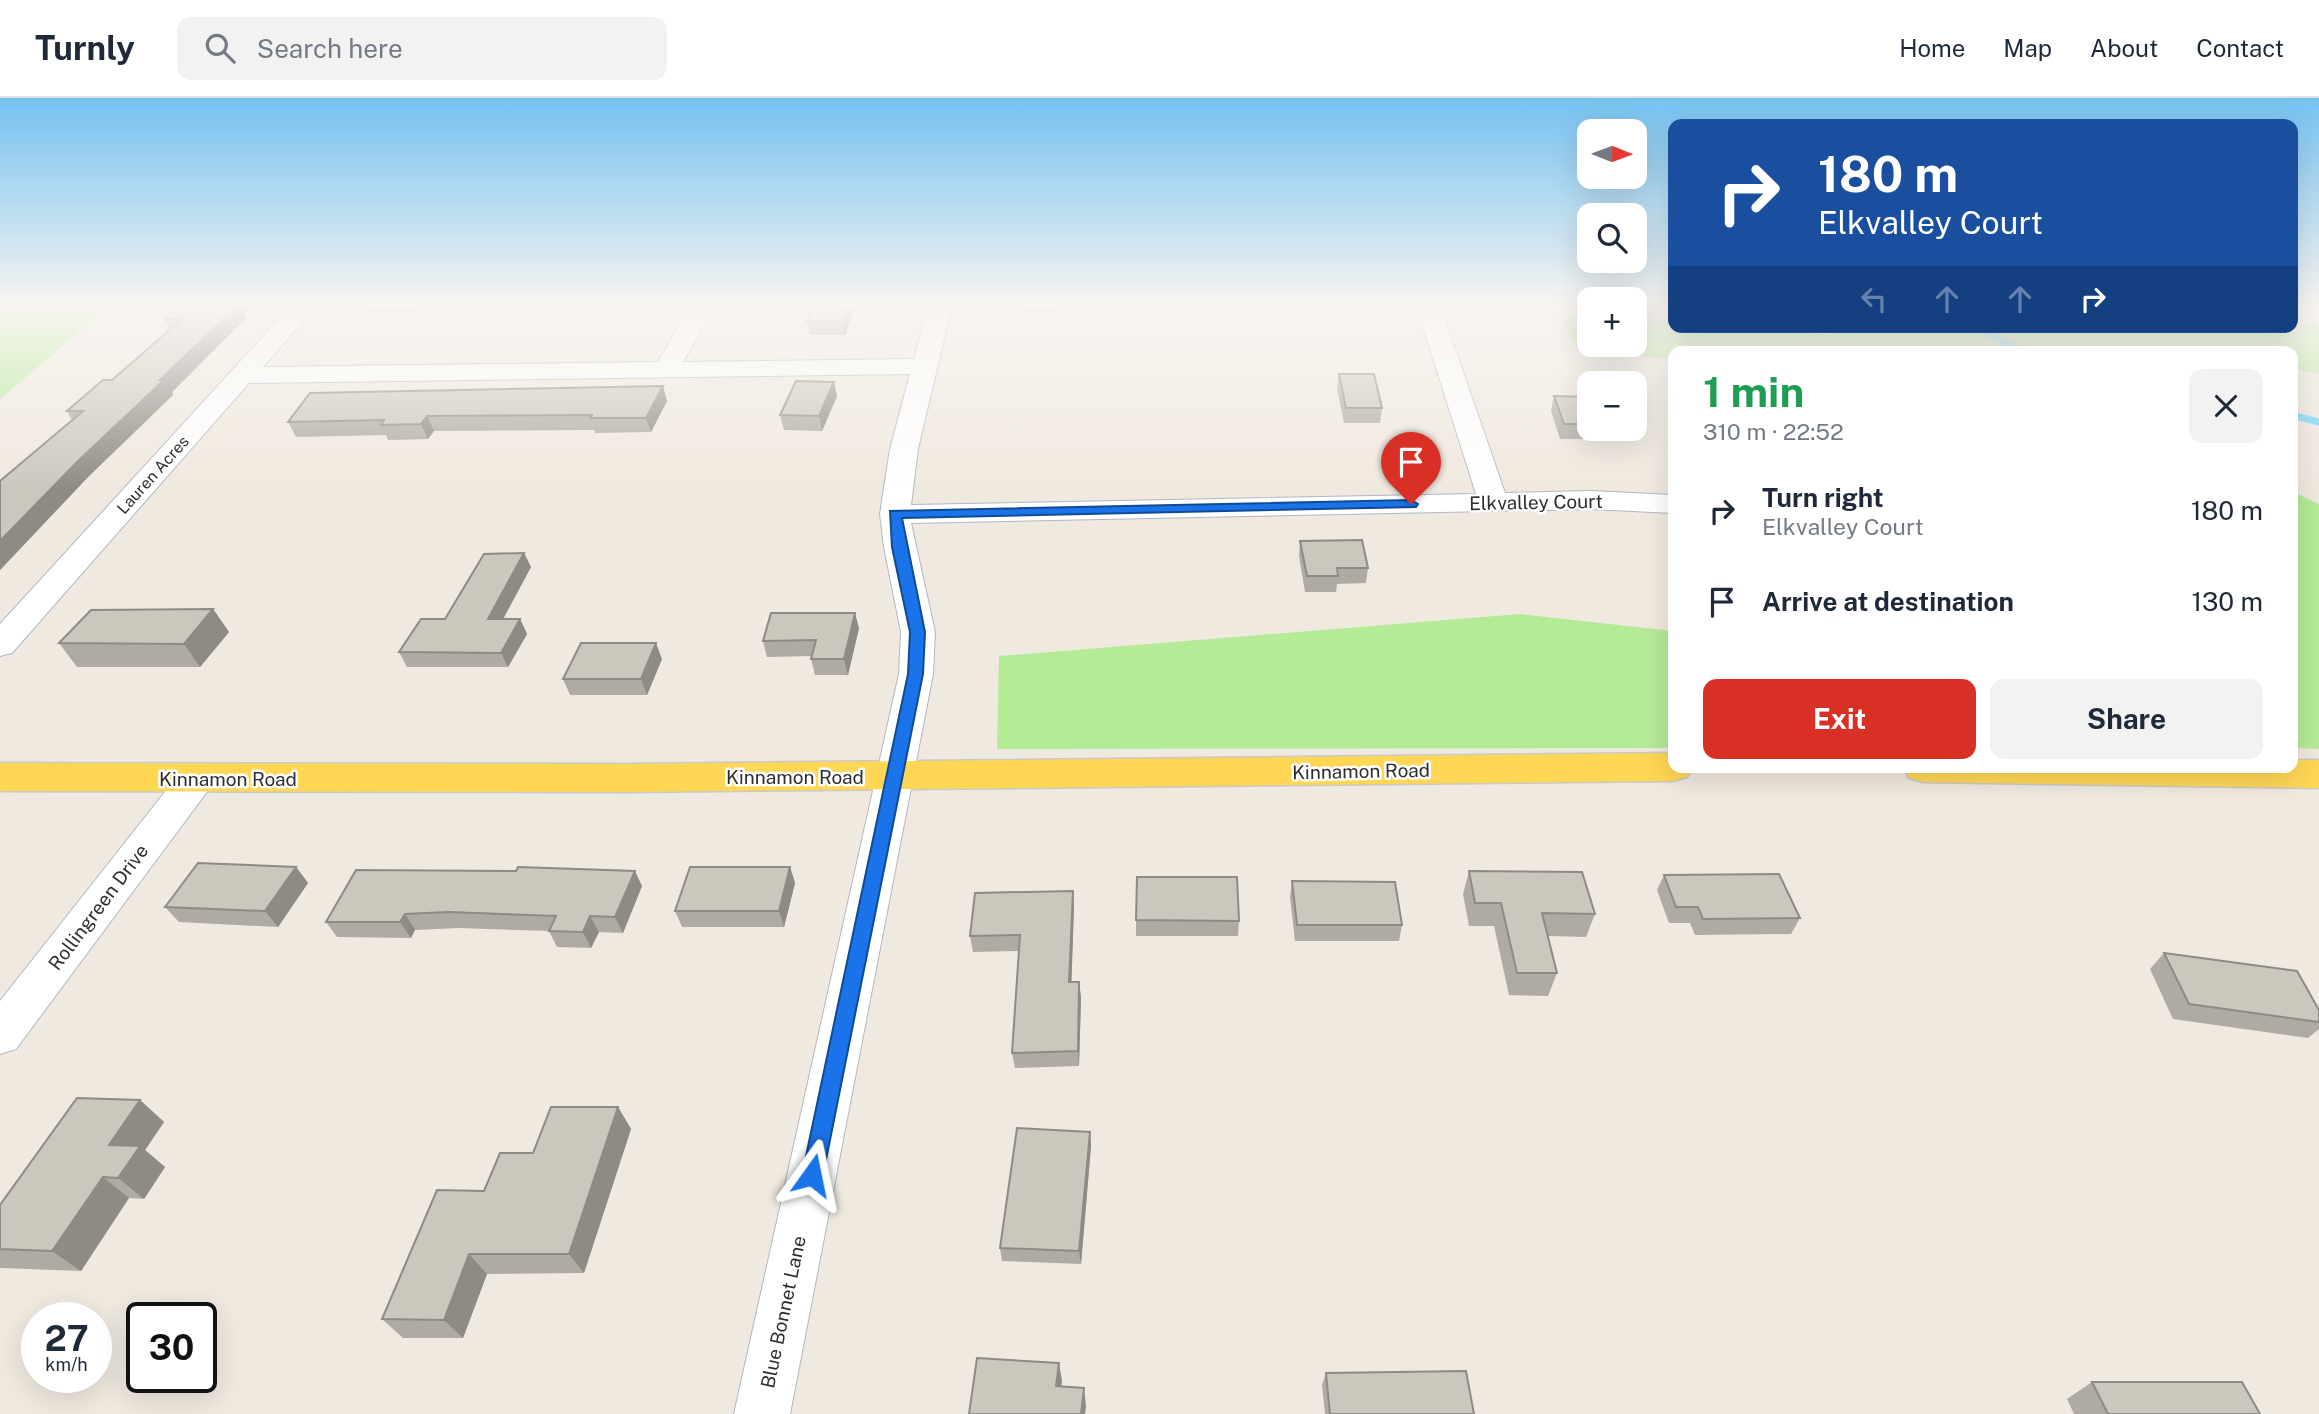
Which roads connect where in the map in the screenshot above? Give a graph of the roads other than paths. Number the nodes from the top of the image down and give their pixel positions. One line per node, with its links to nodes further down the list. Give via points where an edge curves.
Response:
1 (250, 366): 7 (street, Lauren Acres)
2 (668, 366): 6 (street)
3 (898, 366): 6 (street)
4 (925, 366): 10 (street, Blue Bonnet Lane, via 897,482)
5 (1448, 366): 8 (street)
6 (666, 370): 7 (street)
7 (242, 375): 11 (street, Lauren Acres)
8 (1493, 502): 9 (street, Elkvalley Court); 10 (street, Elkvalley Court)
9 (1668, 504)
10 (895, 514): 15 (street, Blue Bonnet Lane, via 918,632 916,674)
11 (0, 645)
12 (1668, 767): 15 (main road, Kinnamon Road)
13 (2253, 773): 14 (main road)
14 (2319, 774)
15 (896, 776): 17 (main road, Kinnamon Road); 19 (street, Blue Bonnet Lane)
16 (0, 777): 17 (main road, Kinnamon Road)
17 (196, 779): 18 (street, Rollingreen Drive)
18 (0, 1035)
19 (762, 1414)

